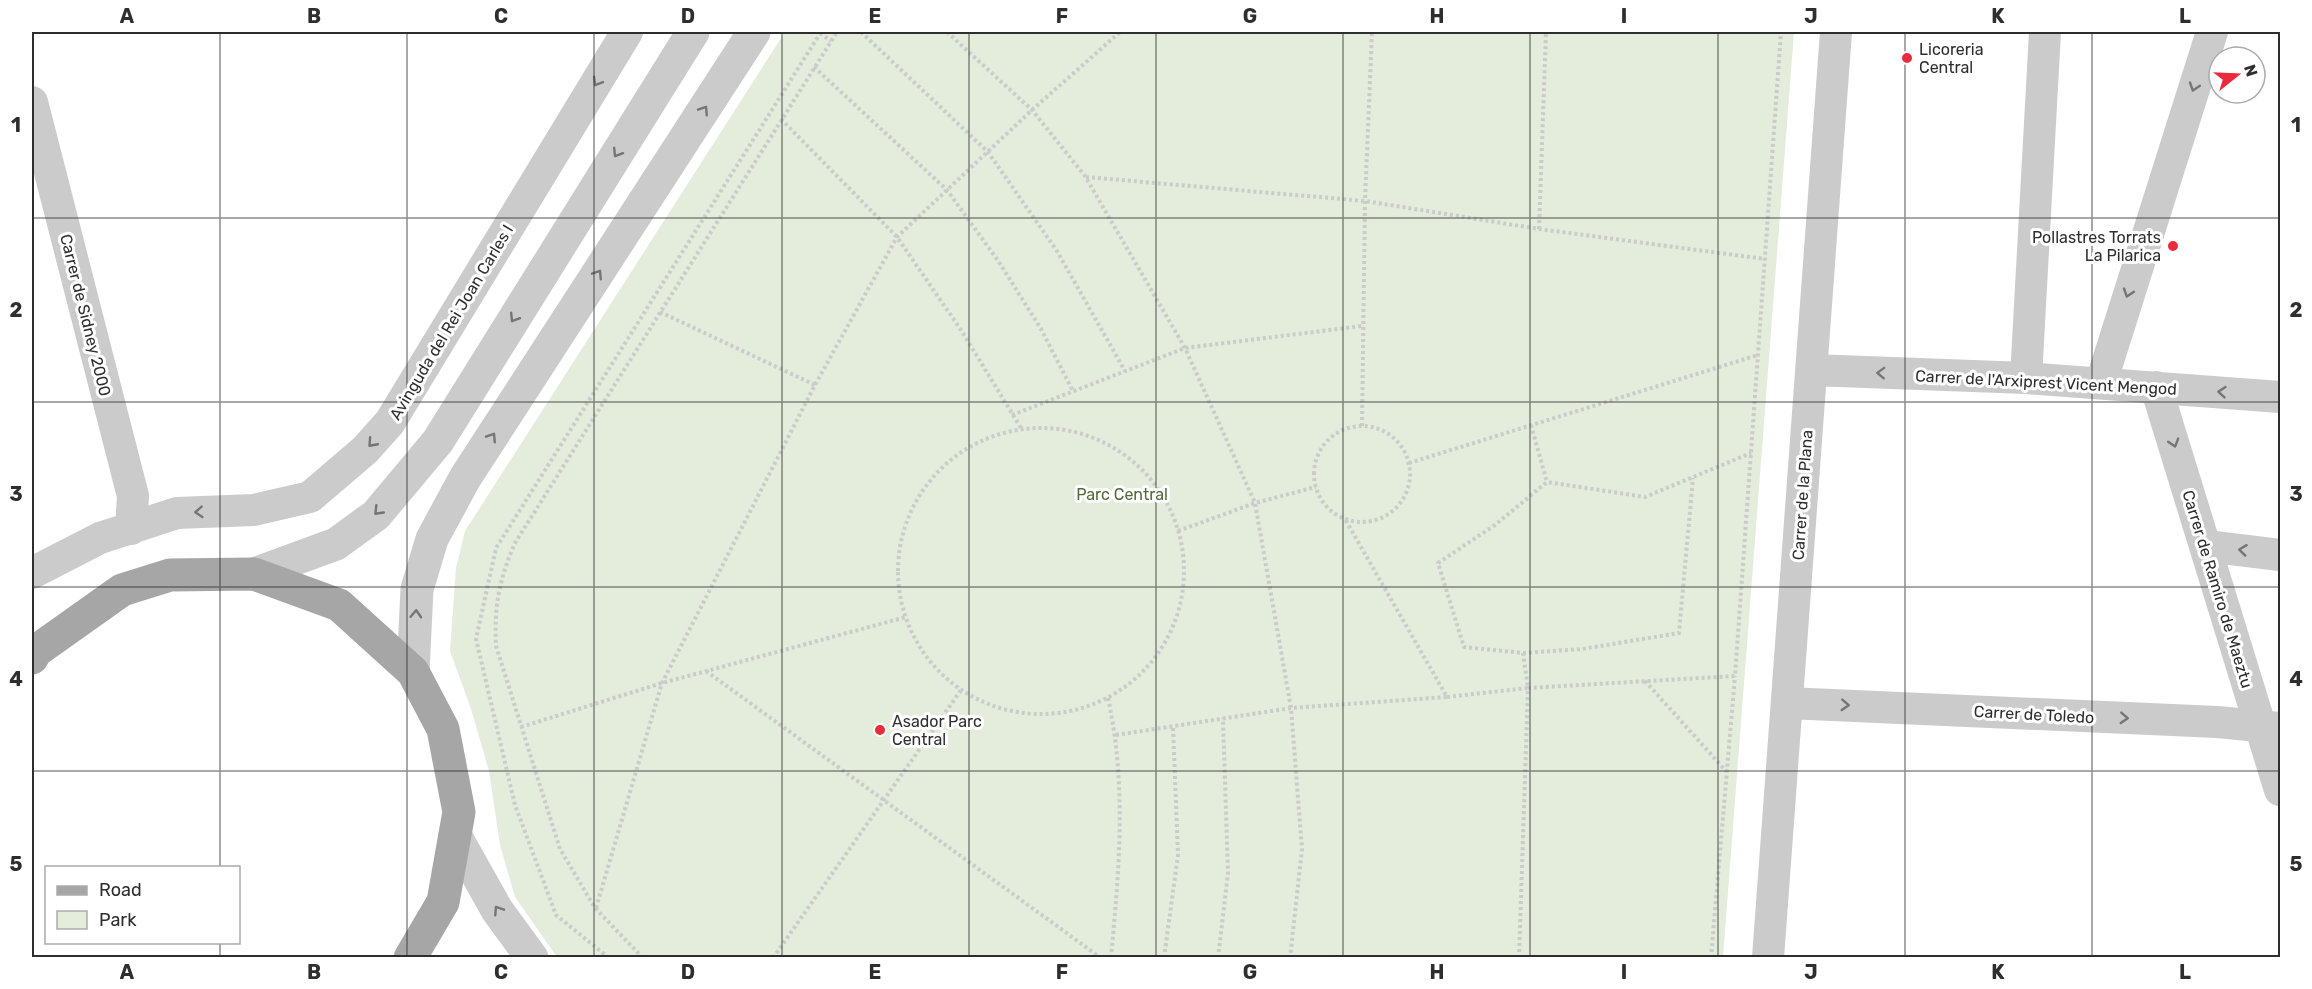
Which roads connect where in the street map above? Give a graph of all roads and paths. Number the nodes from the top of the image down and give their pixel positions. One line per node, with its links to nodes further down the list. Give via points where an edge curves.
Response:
1 (627, 32): 50 (street, Avinguda del Rei Joan Carles I, one-way to 50, via 390,422 364,450 310,496 254,510 177,513)
2 (693, 32): 55 (street, one-way to 55, via 438,441 376,515 336,544)
3 (754, 32): 60 (street, one-way to 3, via 417,589 432,539 465,478)
4 (820, 32): 15 (path); 82 (path, via 496,548 476,639 515,805 556,915)
5 (837, 32): 15 (path)
6 (861, 32): 20 (path)
7 (947, 32): 18 (path)
8 (1120, 32): 18 (path)
9 (1372, 32): 23 (path)
10 (1546, 32): 24 (path)
11 (1781, 32): 26 (path)
12 (1836, 32): 31 (street, Carrer de la Plana)
13 (2045, 32): 33 (street)
14 (2212, 32): 34 (street, one-way to 34)
15 (831, 41): 16 (path)
16 (814, 67): 19 (path); 22 (path)
17 (32, 102): 50 (street, Carrer de Sidney 2000, via 133,496)
18 (1032, 110): 20 (path); 21 (path)
19 (781, 119): 25 (path); 27 (path)
20 (988, 152): 22 (path); 32 (path, via 1057,251)
21 (1085, 176): 23 (path); 29 (path)
22 (947, 190): 25 (path); 37 (path, via 999,262 1041,329)
23 (1365, 201): 24 (path); 28 (path)
24 (1539, 230): 26 (path)
25 (897, 237): 35 (path); 39 (path, via 961,330)
26 (1765, 259): 30 (path)
27 (660, 312): 35 (path); 73 (path, via 515,543 501,575 495,611 496,646)
28 (1362, 326): 29 (path); 41 (path)
29 (1185, 348): 32 (path); 48 (path)
30 (1758, 355): 40 (path); 43 (path)
31 (1812, 370): 33 (street, Carrer de l'Arxiprest Vicent Mengod, one-way to 31); 68 (street, Carrer de la Plana)
32 (1125, 371): 37 (path)
33 (2025, 378): 34 (street, Carrer de l'Arxiprest Vicent Mengod)
34 (2101, 382): 36 (street, Carrer de l'Arxiprest Vicent Mengod)
35 (815, 385): 63 (path)
36 (2156, 387): 38 (street, Carrer de l'Arxiprest Vicent Mengod, one-way to 36); 52 (street, Carrer de Ramiro de Maeztu, one-way to 52)
37 (1073, 391): 39 (path)
38 (2280, 397)
39 (1012, 415): 42 (path)
40 (1530, 425): 44 (path); 46 (path)
41 (1362, 426): 44 (path, via 1378,428 1392,436); 47 (path, via 1341,431 1324,445 1314,473)
42 (1021, 428): 51 (path, via 1055,428 1119,450 1145,472 1165,499); 56 (path, via 962,450 938,470 919,495 905,524 899,555 899,586)
43 (1751, 453): 45 (path); 61 (path)
44 (1409, 463): 49 (path, via 1407,492 1389,515 1368,522)
45 (1693, 478): 46 (path, via 1645,496); 58 (path, via 1679,633 1582,649)
46 (1546, 482): 58 (path, via 1495,525 1438,562 1464,647)
47 (1316, 488): 48 (path); 49 (path, via 1323,501)
48 (1255, 503): 51 (path); 69 (path)
49 (1345, 519): 66 (path)
50 (131, 530): 54 (street, Avinguda del Rei Joan Carles I, via 100,538)
51 (1178, 531): 67 (path, via 1184,579 1173,627 1147,668)
52 (2206, 546): 53 (street, one-way to 52); 72 (street, Carrer de Ramiro de Maeztu)
53 (2280, 555)
54 (32, 573)
55 (254, 574): 57 (main road, via 170,575 122,590); 60 (main road, via 339,605)
56 (906, 617): 59 (path); 65 (path, via 927,658)
57 (33, 653)
58 (1522, 653): 64 (path)
59 (706, 671): 63 (path); 77 (path)
60 (413, 672): 78 (main road, via 443,729 459,812)
61 (1735, 675): 62 (path); 75 (path)
62 (1645, 681): 64 (path); 75 (path)
63 (662, 683): 73 (path); 79 (path)
64 (1528, 688): 66 (path); 90 (path)
65 (961, 690): 67 (path, via 1008,711 1034,714 1059,714); 77 (path)
66 (1447, 697): 69 (path)
67 (1108, 698): 74 (path)
68 (1787, 702): 72 (street, Carrer de Toledo, one-way to 72); 92 (street, Carrer de la Plana)
69 (1291, 708): 70 (path); 89 (path, via 1302,849)
70 (1223, 718): 71 (path); 88 (path, via 1228,873)
71 (1173, 726): 74 (path); 87 (path, via 1178,855)
72 (2270, 726): 76 (street, Carrer de Ramiro de Maeztu)
73 (522, 727): 79 (path, via 560,849)
74 (1116, 735): 86 (path, via 1121,851)
75 (1727, 771): 91 (path)
76 (2280, 790)
77 (885, 798): 84 (path); 85 (path)
78 (455, 835): 80 (main road, via 443,902); 81 (street, one-way to 78, via 497,910)
79 (595, 908): 83 (path)
80 (410, 957)
81 (532, 957)
82 (609, 957)
83 (643, 957)
84 (773, 957)
85 (1101, 957)
86 (1111, 957)
87 (1164, 957)
88 (1218, 957)
89 (1290, 957)
90 (1519, 957)
91 (1711, 957)
92 (1768, 957)

